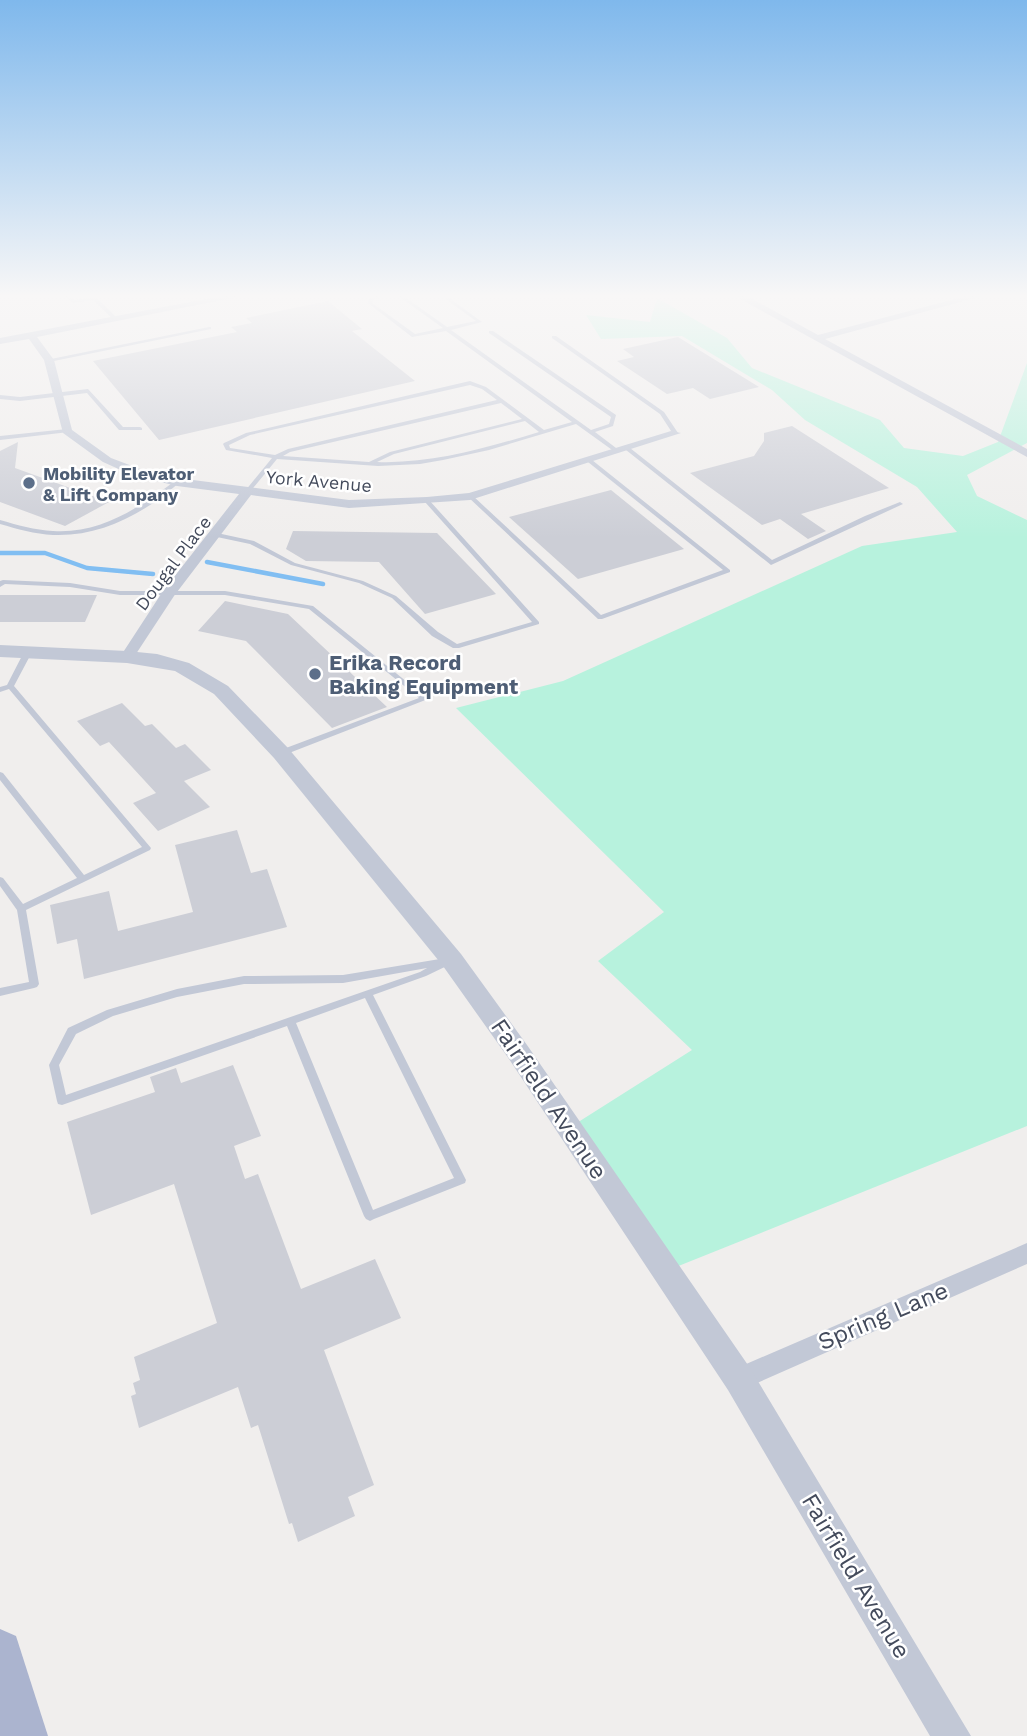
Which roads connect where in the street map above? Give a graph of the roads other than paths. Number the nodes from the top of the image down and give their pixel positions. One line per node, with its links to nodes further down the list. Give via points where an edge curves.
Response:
1 (53, 376): 6 (street)
2 (510, 376): 10 (lane)
3 (555, 376): 14 (lane, via 614,416 611,425)
4 (609, 376): 15 (lane, via 662,413)
5 (886, 376): 18 (street)
6 (58, 392): 7 (lane); 11 (lane, via 89,391 121,429); 12 (street)
7 (0, 397)
8 (502, 401): 9 (lane); 19 (lane, via 354,434); 19 (lane, via 484,388 462,384 248,434 226,444 238,452)
9 (527, 419): 13 (lane); 21 (lane, via 392,453)
10 (574, 423): 13 (lane); 14 (lane)
11 (140, 429)
12 (67, 431): 16 (lane); 22 (street, York Avenue, via 107,460)
13 (543, 432): 21 (lane, via 446,459)
14 (590, 432): 17 (lane)
15 (675, 433): 17 (street, York Avenue)
16 (0, 438)
17 (622, 450): 20 (street, York Avenue); 26 (lane, via 771,563 826,540 852,522)
18 (1027, 454)
19 (276, 457): 21 (lane); 23 (lane)
20 (590, 461): 24 (street, York Avenue); 24 (lane, via 728,570 600,618)
21 (370, 463)
22 (177, 482): 23 (street, York Avenue); 27 (lane, via 131,515 86,531 46,535)
23 (247, 492): 25 (street, York Avenue, via 349,504); 28 (street, Dougal Place)
24 (470, 496): 25 (street, York Avenue)
25 (427, 501): 28 (lane, via 537,623 456,646 435,634 394,597 361,582 293,564 252,542)
26 (900, 504)
27 (0, 522)
28 (217, 535): 30 (street, Dougal Place)
29 (0, 585): 30 (lane, via 70,585)
30 (168, 594): 33 (street, Dougal Place); 36 (lane, via 225,593 311,607 424,699)
31 (0, 651): 32 (street, Fairfield Avenue)
32 (28, 652): 33 (street, Fairfield Avenue); 34 (lane)
33 (127, 657): 36 (street, Fairfield Avenue, via 158,660 209,681)
34 (10, 686): 35 (lane); 38 (lane, via 147,848)
35 (0, 690)
36 (281, 753): 41 (street, Fairfield Avenue)
37 (0, 775): 38 (lane)
38 (83, 879): 40 (lane)
39 (0, 880): 40 (lane)
40 (21, 909): 42 (lane, via 34,984)
41 (452, 961): 43 (lane); 44 (lane, via 343,979 244,981 177,993 110,1013 72,1031 54,1065 62,1101); 46 (street, Fairfield Avenue)
42 (0, 992)
43 (367, 993): 44 (lane); 44 (lane, via 461,1180 370,1216)
44 (290, 1021)
45 (1027, 1253): 46 (street, Spring Lane)
46 (738, 1379): 49 (street, Fairfield Avenue)
47 (0, 1652): 48 (main road)
48 (24, 1736)
49 (952, 1736)

